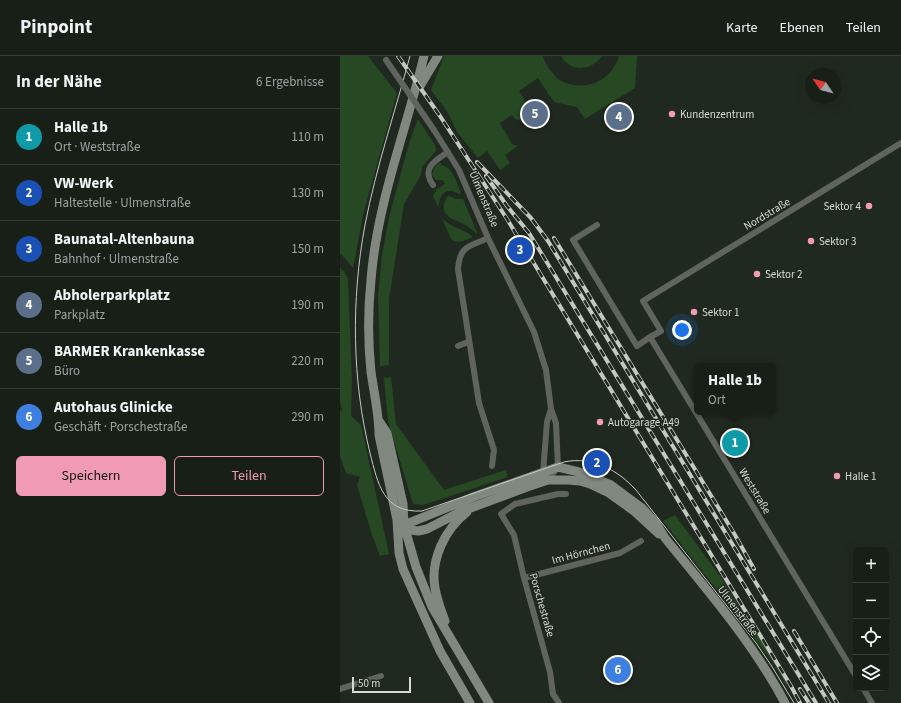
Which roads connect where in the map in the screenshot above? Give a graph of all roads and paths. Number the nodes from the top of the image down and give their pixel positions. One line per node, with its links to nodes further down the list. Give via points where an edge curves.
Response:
1 (424, 56): 4 (main road)
2 (438, 56): 4 (main road)
3 (384, 58): 6 (street, Ulmenstraße, bridge)
4 (416, 92): 21 (main road, via 378,226 369,305 371,370 379,420 387,433 403,504)
5 (901, 143): 10 (street, Nordstraße, via 642,301 661,331)
6 (448, 152): 7 (street, via 433,162 428,170 429,180); 9 (street, Ulmenstraße, via 459,170)
7 (433, 185)
8 (597, 225): 10 (street, via 572,240 637,346)
9 (488, 238): 11 (street, via 460,254 458,269); 13 (street, Ulmenstraße, via 540,348 546,370)
10 (650, 338): 14 (street, Weststraße)
11 (468, 342): 12 (street); 16 (street, via 479,403 494,450)
12 (458, 346)
13 (551, 409): 17 (street, Ulmenstraße, via 556,423); 18 (street, Ulmenstraße, via 547,422)
14 (694, 410)
15 (697, 415): 26 (street, Weststraße)
16 (492, 466)
17 (558, 467): 18 (main road, Ulmenstraße); 22 (main road, Ulmenstraße, via 579,472 611,485 642,508)
18 (546, 476): 20 (main road, Ulmenstraße); 21 (main road, Ulmenstraße, via 476,496); 22 (main road, Ulmenstraße, via 580,481 600,488 634,511)
19 (566, 494): 24 (street, Porschestraße, via 515,504 501,514 514,535)
20 (473, 508): 21 (main road, Ulmenstraße, via 418,531); 25 (main road, via 450,530 437,555 435,587)
21 (400, 523): 25 (main road, via 432,607); 30 (main road, via 397,538 403,569 440,651)
22 (665, 538): 33 (main road, Ulmenstraße, via 737,628)
23 (641, 541): 24 (street, Im Hörnchen, via 620,553)
24 (524, 578): 32 (street, Porschestraße, via 554,694)
25 (452, 642): 31 (main road)
26 (853, 671)
27 (381, 676): 28 (street)
28 (340, 689)
29 (865, 691): 34 (street)
30 (470, 703)
31 (489, 703)
32 (560, 703)
33 (785, 703)
34 (872, 703)

